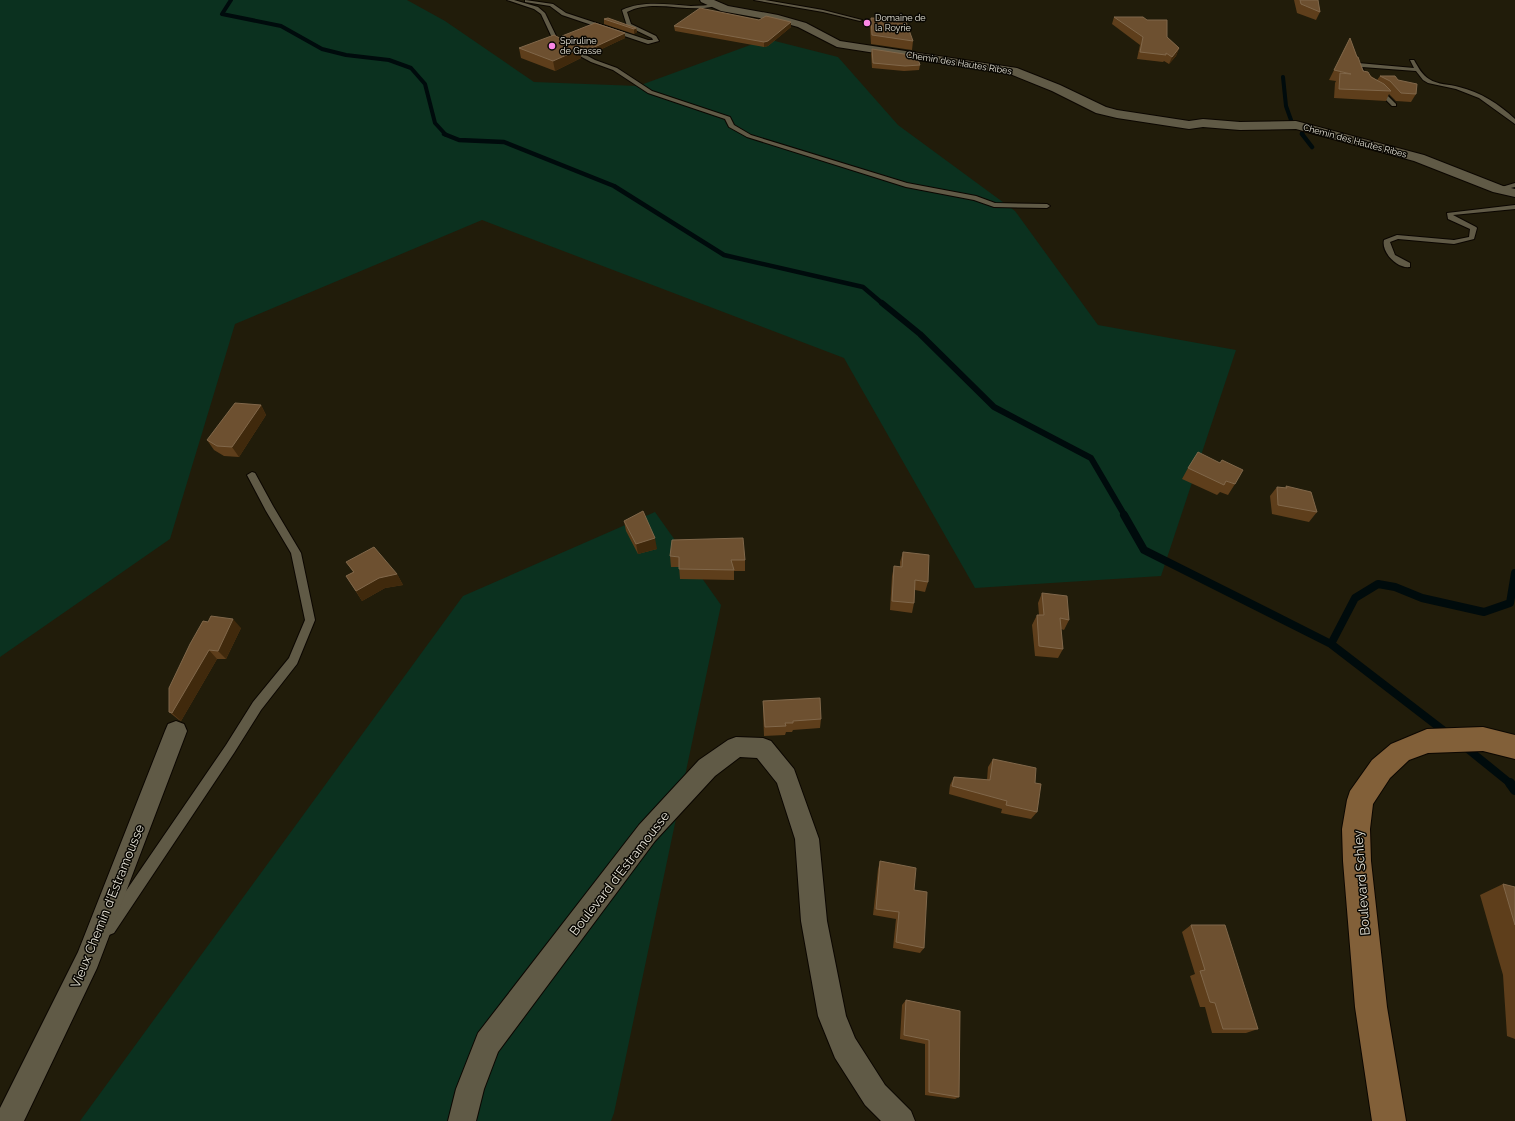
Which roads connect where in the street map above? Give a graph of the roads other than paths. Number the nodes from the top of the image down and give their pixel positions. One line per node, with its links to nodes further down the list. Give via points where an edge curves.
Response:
1 (509, 0): 15 (lane, via 536,8 543,13 556,41 615,69 650,92 728,118 731,126 748,136 906,185 976,198 994,205)
2 (523, 0): 4 (lane, via 551,5 564,14 648,42 656,41 654,37 629,25 624,11 629,6 641,4 692,7)
3 (756, 0): 5 (lane)
4 (710, 3): 13 (street, Chemin des Hautes Ribes, via 802,25 837,44 1013,71 1056,88 1100,110 1117,114 1179,125 1285,124 1313,129 1419,158)
5 (860, 20)
6 (1412, 61): 7 (lane)
7 (1418, 70): 8 (lane, via 1358,65); 11 (lane, via 1430,82 1459,89 1498,106)
8 (1365, 79)
9 (1375, 88): 10 (lane)
10 (1394, 105)
11 (1515, 122)
12 (1515, 185): 13 (lane)
13 (1498, 189): 14 (street, Chemin des Hautes Ribes)
14 (1515, 193)
15 (1047, 206)
16 (1515, 207): 17 (lane, via 1449,214 1450,218 1474,228 1472,238 1454,242 1397,236 1386,241 1395,260)
17 (1407, 265)
18 (252, 475): 21 (lane, via 296,553 310,620 293,661 257,706)
19 (176, 731): 21 (street, Vieux Chemin d'Estramousse)
20 (1515, 747): 25 (main road, Boulevard Schley, via 1483,739 1427,741 1400,752 1381,769 1360,800 1356,829 1371,1007)
21 (88, 959): 22 (street, Vieux Chemin d'Estramousse)
22 (9, 1121)
23 (462, 1121): 24 (street, Boulevard d'Estramousse, via 470,1089 488,1043 647,833 707,768 736,747 763,748 786,777 807,839 814,922 832,1016 845,1048 875,1095)
24 (901, 1121)
25 (1389, 1121)

